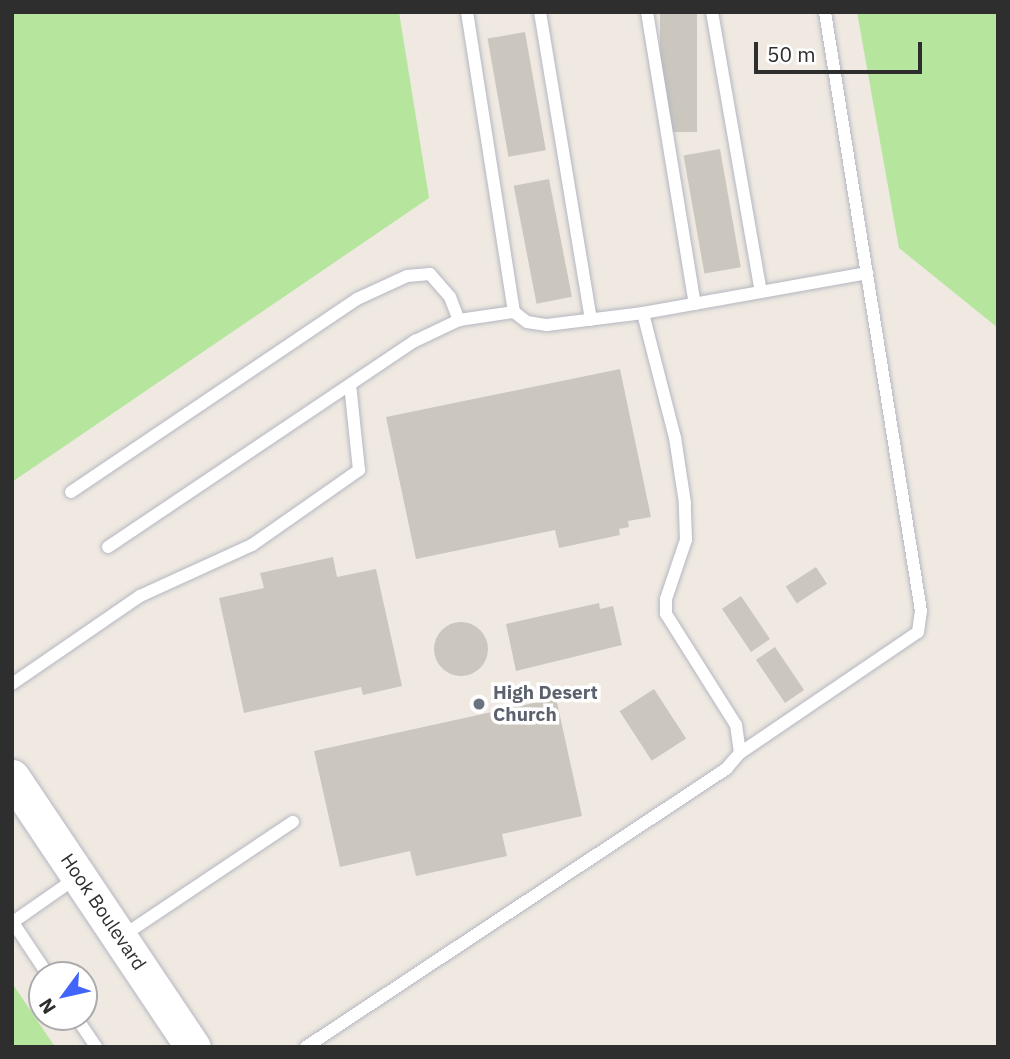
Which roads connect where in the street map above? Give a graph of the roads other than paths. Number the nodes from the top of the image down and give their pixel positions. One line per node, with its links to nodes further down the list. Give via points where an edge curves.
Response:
1 (467, 12): 9 (lane)
2 (540, 12): 12 (lane)
3 (647, 12): 8 (lane)
4 (712, 12): 7 (lane)
5 (825, 12): 6 (lane)
6 (867, 273): 7 (lane); 17 (lane, via 921,611 918,632)
7 (761, 292): 8 (lane)
8 (695, 304): 10 (lane)
9 (514, 312): 11 (lane); 12 (lane, via 527,322 547,325)
10 (643, 313): 12 (lane); 17 (lane, via 675,438 684,503 686,540 666,599 666,614 736,725)
11 (459, 320): 13 (lane, via 415,341); 14 (lane, via 450,297 430,274 394,282 357,299)
12 (591, 320)
13 (350, 385): 15 (lane); 16 (lane, via 359,470 252,545 140,596)
14 (71, 492)
15 (108, 547)
16 (12, 684)
17 (740, 753): 27 (lane, via 726,769)
18 (12, 776): 20 (main road, Hook Boulevard)
19 (293, 822): 22 (lane)
20 (79, 876): 21 (lane); 22 (main road, Hook Boulevard)
21 (12, 921): 23 (lane)
22 (120, 937): 26 (main road, Hook Boulevard)
23 (39, 961)
24 (85, 1031): 25 (lane)
25 (96, 1047)
26 (193, 1047)
27 (306, 1047)

